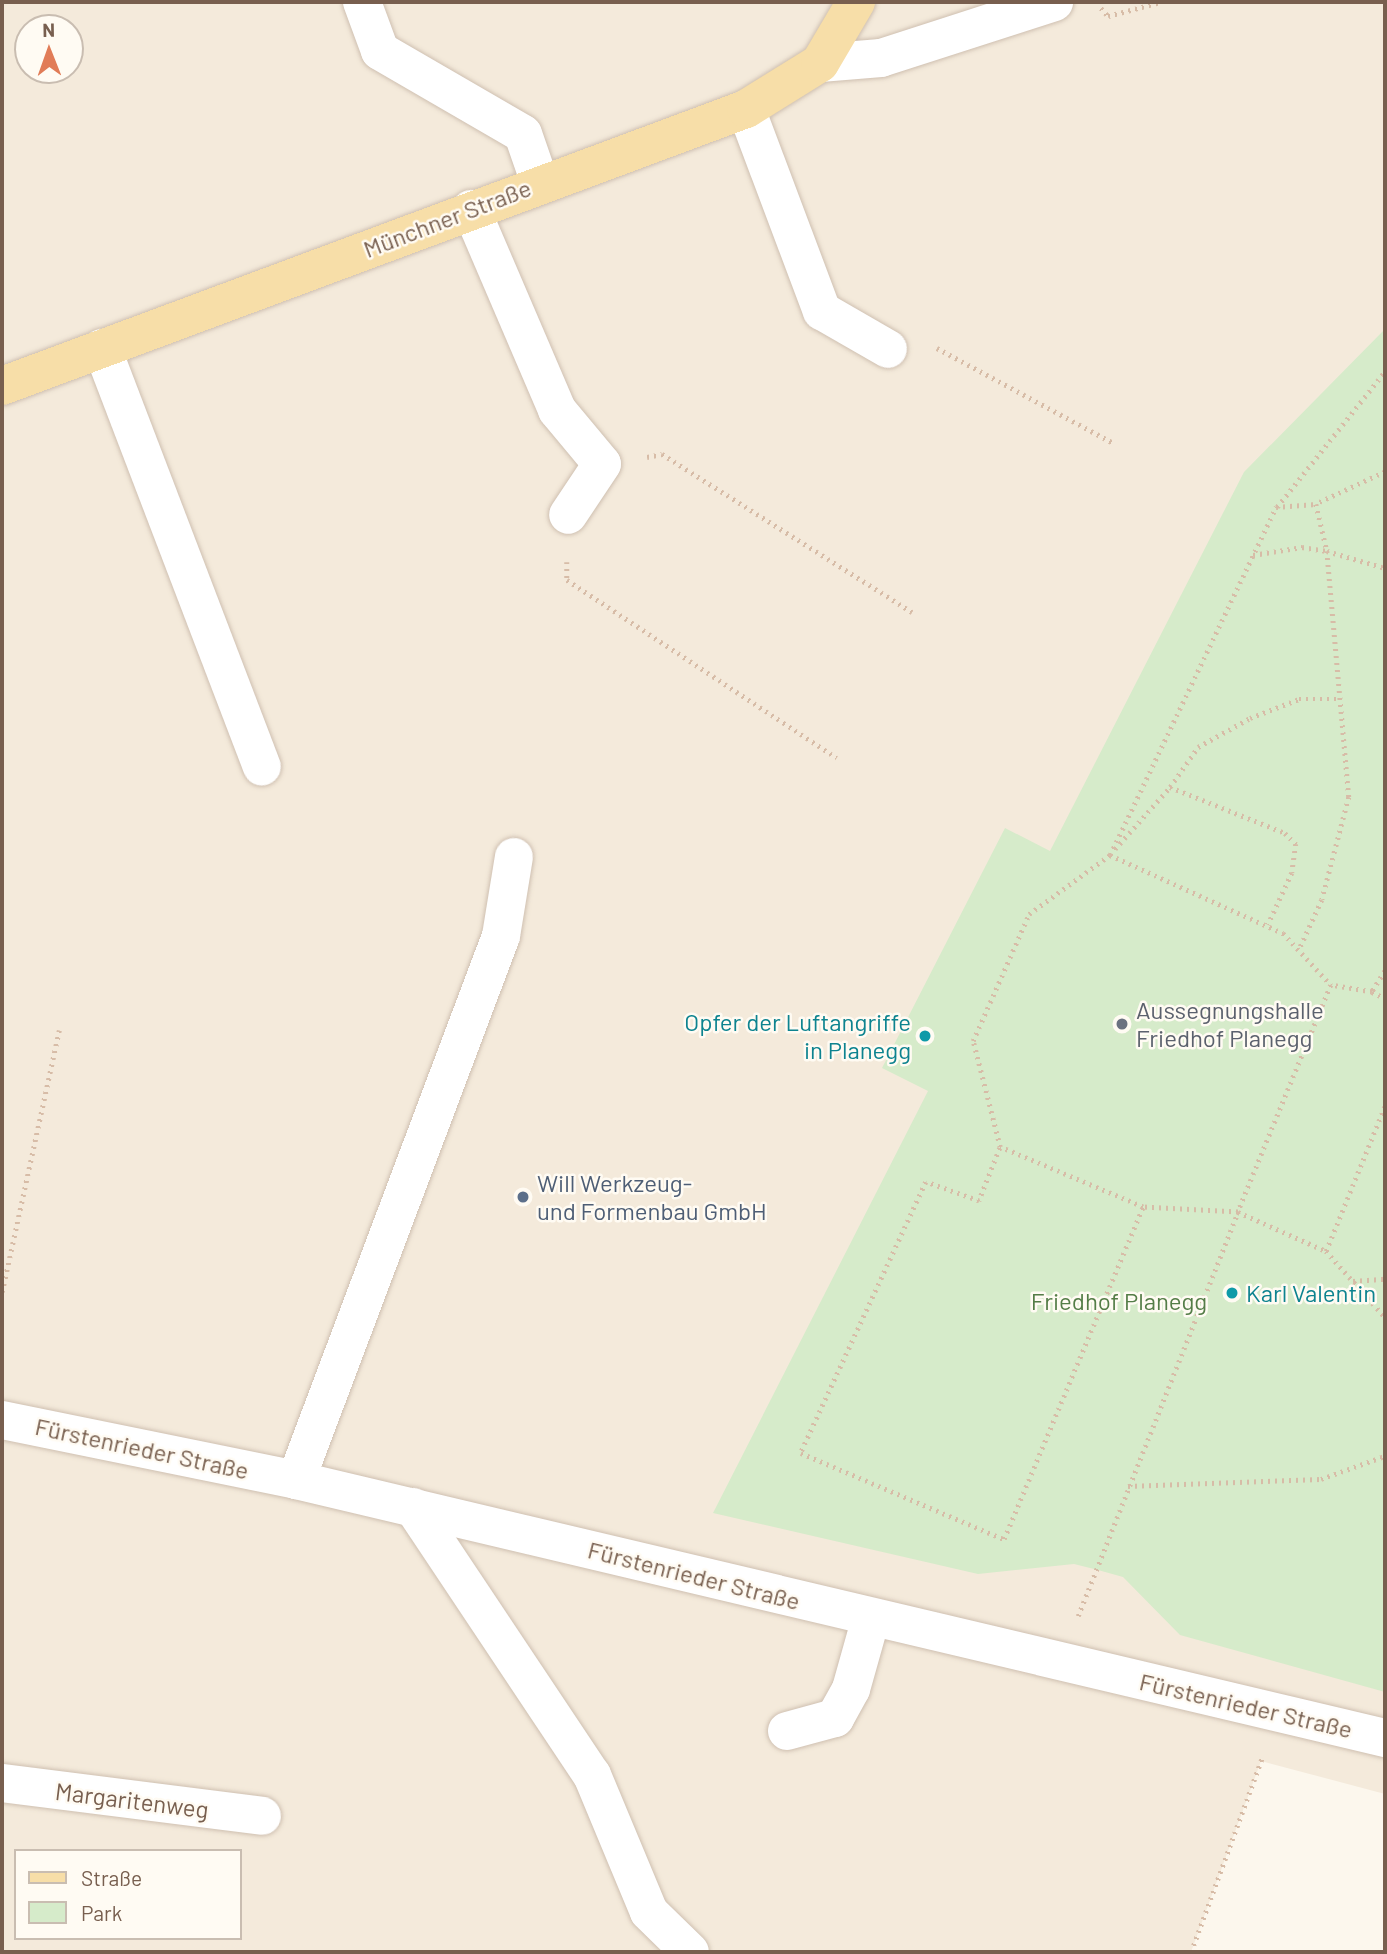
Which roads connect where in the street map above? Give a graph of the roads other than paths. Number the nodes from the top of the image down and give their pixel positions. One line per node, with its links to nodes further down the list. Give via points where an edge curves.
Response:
1 (362, 2): 6 (street, via 380,51 523,134)
2 (856, 2): 4 (main road, Münchner Straße)
3 (1054, 2): 4 (street, via 904,52)
4 (820, 63): 5 (main road, Münchner Straße)
5 (746, 109): 6 (main road, Münchner Straße); 9 (street, via 822,311)
6 (540, 183): 7 (main road, Münchner Straße)
7 (471, 209): 8 (main road, Münchner Straße); 11 (street, via 557,410 602,464)
8 (102, 348): 10 (main road, Münchner Straße); 12 (street)
9 (888, 349)
10 (2, 386)
11 (568, 515)
12 (262, 766)
13 (514, 856): 15 (street, via 502,936)
14 (2, 1420): 15 (street, Fürstenrieder Straße)
15 (296, 1480): 16 (street, Fürstenrieder Straße)
16 (413, 1507): 17 (street, Fürstenrieder Straße); 22 (street, via 592,1775 649,1912)
17 (871, 1618): 18 (street, via 835,1718); 19 (street, Fürstenrieder Straße)
18 (787, 1731)
19 (1385, 1738)
20 (2, 1783): 21 (street, Margaritenweg)
21 (262, 1816)
22 (690, 1952)

